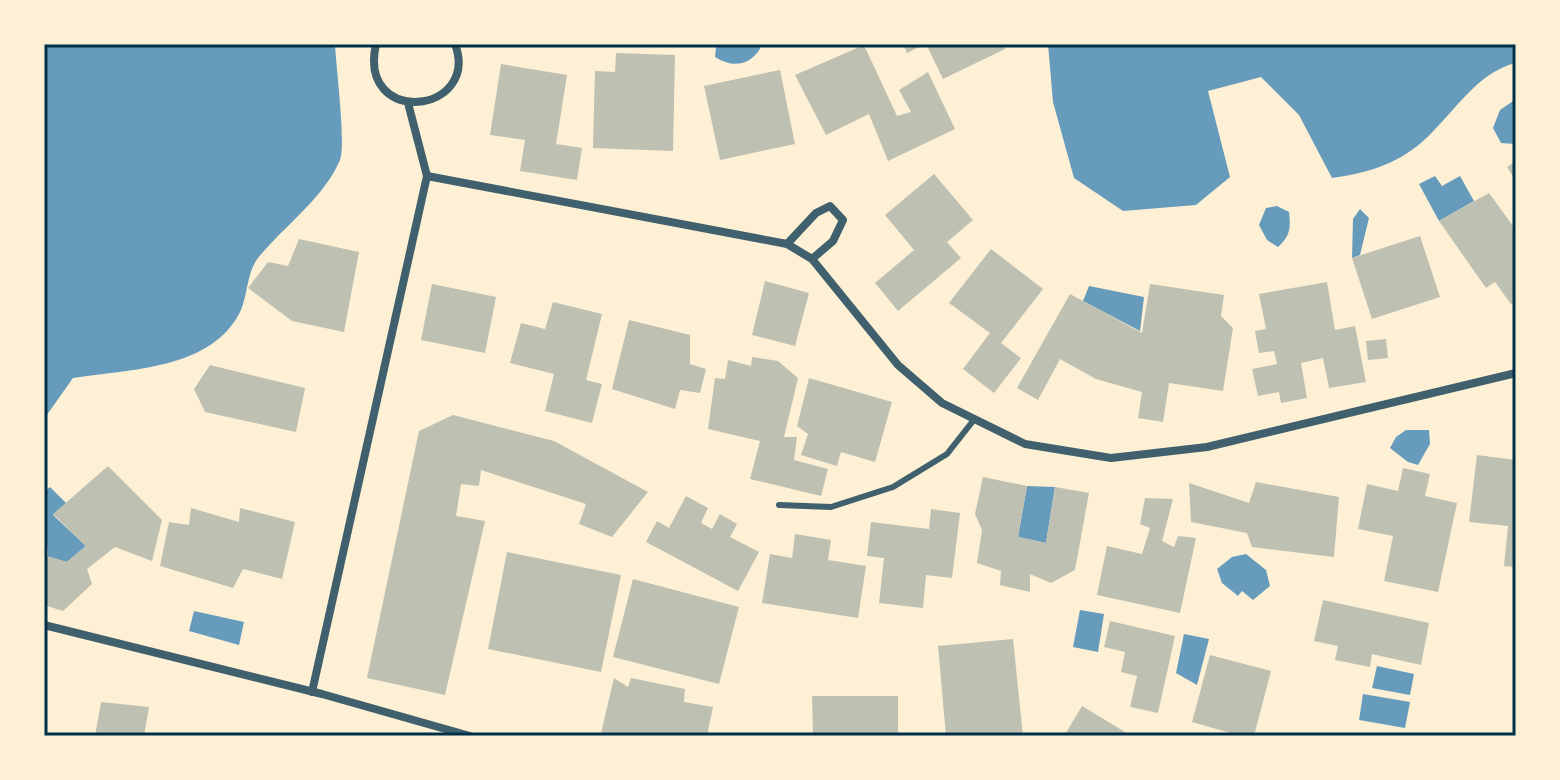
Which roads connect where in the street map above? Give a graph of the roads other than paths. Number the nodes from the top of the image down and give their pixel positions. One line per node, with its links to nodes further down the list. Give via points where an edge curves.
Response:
1 (376, 44): 3 (street, via 375,75 394,98)
2 (455, 44): 3 (street, via 459,61 452,85 432,99)
3 (408, 103): 4 (street)
4 (427, 176): 5 (street); 11 (street)
5 (787, 244): 6 (street); 6 (street, via 816,213 830,206 843,220 833,241)
6 (812, 259): 8 (street, via 898,365 942,403)
7 (1516, 373): 8 (street, via 1207,447 1111,458 1025,444)
8 (973, 421): 9 (lane, via 947,454 893,487 831,507)
9 (779, 505)
10 (44, 625): 11 (street)
11 (312, 692): 12 (street)
12 (470, 736)

